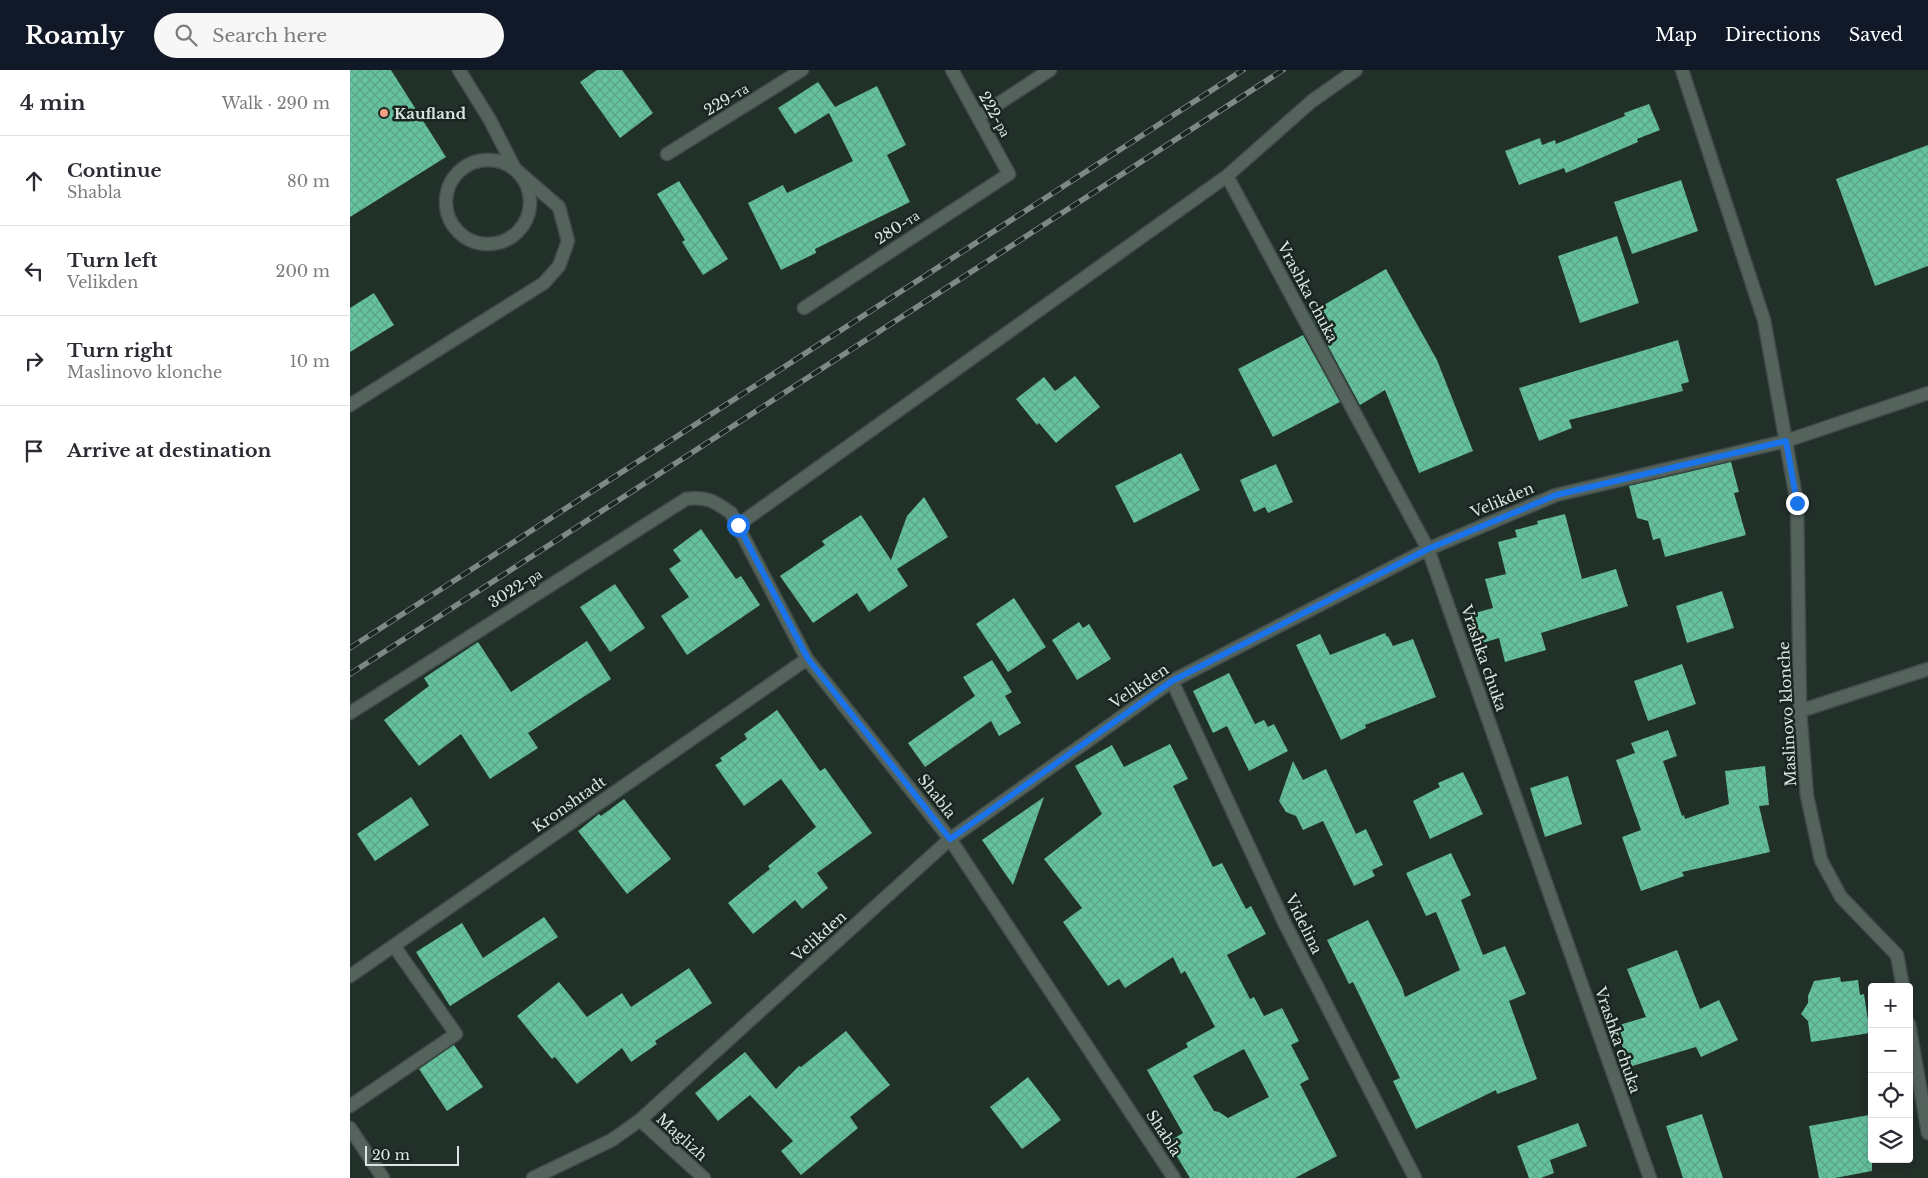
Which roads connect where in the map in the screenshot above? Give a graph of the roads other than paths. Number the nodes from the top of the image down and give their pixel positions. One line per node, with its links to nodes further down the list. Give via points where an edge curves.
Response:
1 (459, 70): 9 (street)
2 (802, 70): 8 (street, 229-та)
3 (952, 70): 7 (street, 222-ра)
4 (1050, 70): 7 (street)
5 (1356, 70): 11 (street, via 1312,101)
6 (1682, 70): 15 (street, Maslinovo klonche, via 1764,320)
7 (978, 118): 10 (street, 222-ра)
8 (667, 154)
9 (515, 169): 9 (street, via 529,193 530,207 526,220 517,232 493,244 479,243 466,237 449,217 446,203 454,177 476,162 490,160); 14 (street, via 559,207 568,241 559,266 544,283)
10 (1009, 174): 12 (street, 280-та)
11 (1226, 176): 17 (street); 18 (street, Vrashka chuka)
12 (804, 308)
13 (1928, 393): 15 (street, Velikden)
14 (350, 405)
15 (1786, 441): 18 (street, Velikden, via 1556,495); 22 (street, Maslinovo klonche, via 1797,503)
16 (700, 497): 17 (street, Shabla, via 714,501 731,513); 23 (street, 3022-ра, via 682,501)
17 (738, 525): 19 (street, Shabla)
18 (1428, 549): 21 (street, Velikden); 38 (street, Vrashka chuka)
19 (808, 659): 24 (street, Shabla); 25 (street, Kronshtadt)
20 (1928, 669): 22 (street)
21 (1172, 681): 24 (street, Velikden); 37 (street, Videlina, via 1284,922)
22 (1800, 711): 27 (street, Maslinovo klonche, via 1807,796 1821,860 1841,897 1897,955)
23 (350, 713)
24 (950, 839): 30 (street, Velikden); 36 (street, Shabla)
25 (394, 946): 26 (street, Kronshtadt); 29 (street, via 456,1034)
26 (350, 976)
27 (1901, 983)
28 (1910, 1028): 32 (street)
29 (350, 1106)
30 (640, 1120): 34 (street, Velikden, via 612,1140); 35 (street, Maglizh)
31 (350, 1128): 33 (street)
32 (1928, 1134)
33 (383, 1178)
34 (533, 1178)
35 (704, 1178)
36 (1174, 1178)
37 (1415, 1178)
38 (1650, 1178)

